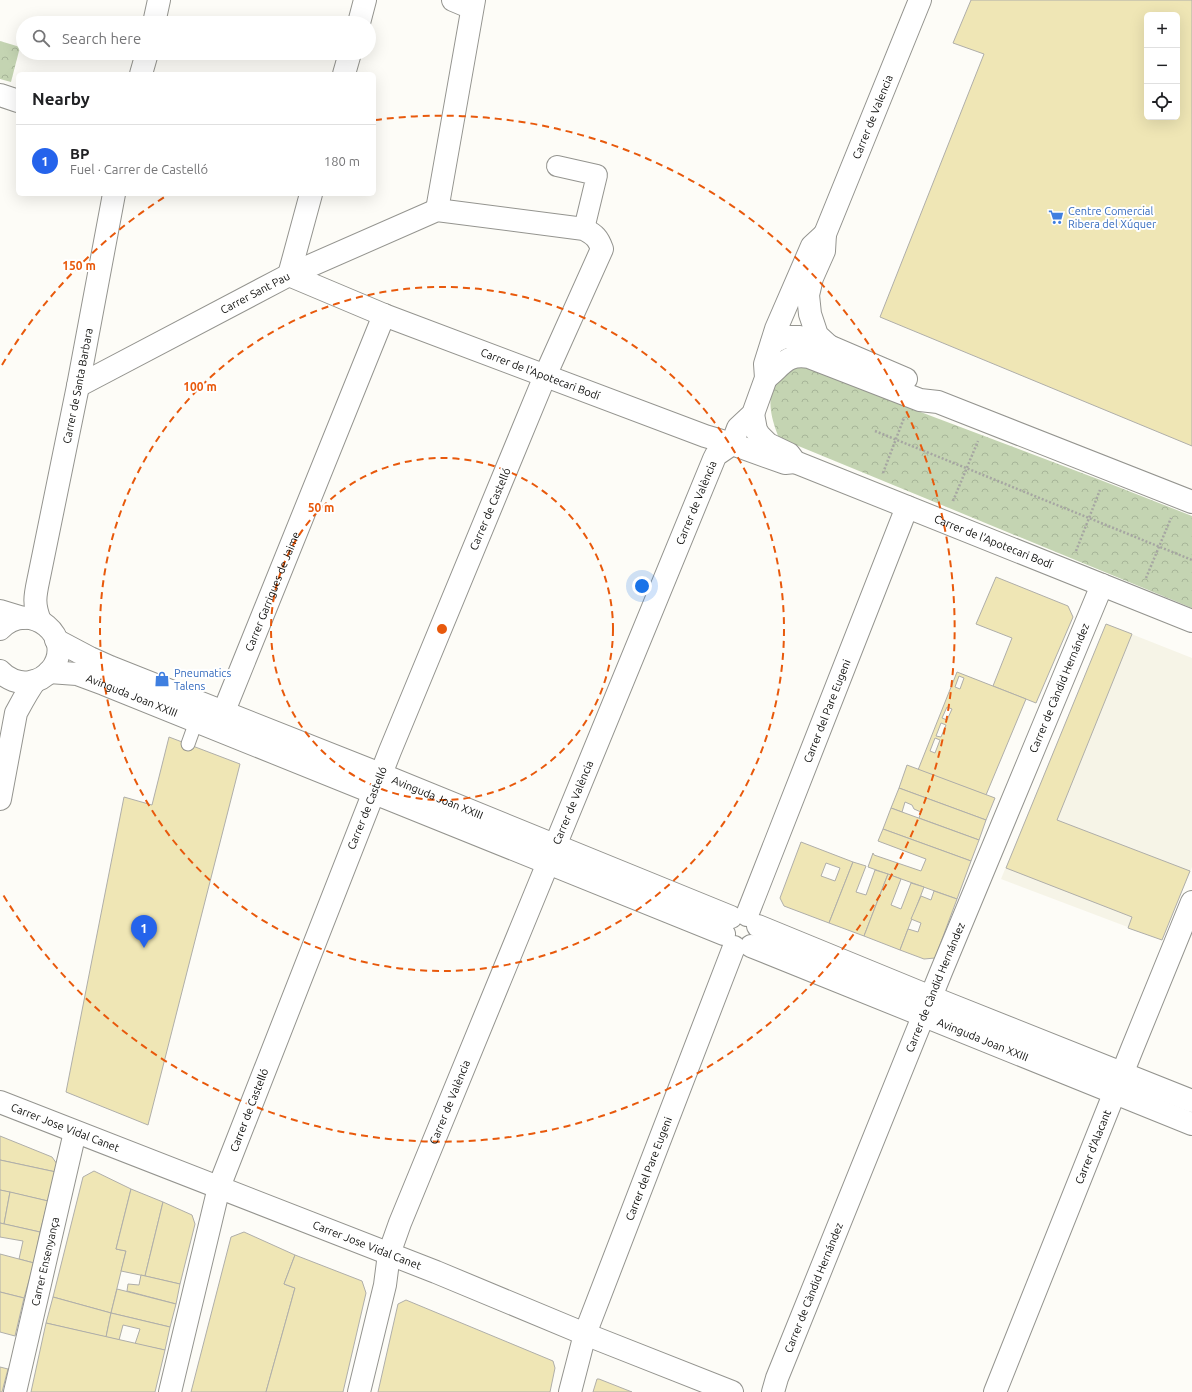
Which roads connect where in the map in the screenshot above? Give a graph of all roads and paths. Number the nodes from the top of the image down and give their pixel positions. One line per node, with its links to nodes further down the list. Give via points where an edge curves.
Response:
1 (159, 0): 5 (street)
2 (365, 0): 6 (street)
3 (920, 0): 18 (street, Carrer de Valencia)
4 (466, 3): 16 (street)
5 (156, 16)
6 (360, 16)
7 (145, 60): 9 (street)
8 (348, 60): 10 (street)
9 (142, 72)
10 (345, 72)
11 (0, 96): 12 (street)
12 (16, 100)
13 (557, 166): 17 (street, via 597,175)
14 (114, 196): 25 (street, Carrer de Santa Barbara)
15 (310, 196): 19 (street)
16 (437, 210): 17 (street); 19 (street, Carrer Sant Pau)
17 (591, 234): 23 (street, Carrer de Castelló, via 602,250)
18 (825, 234): 21 (street, via 824,251 812,278 808,295 810,314); 22 (street, via 812,246)
19 (289, 275): 20 (street, Carrer de l'Apotecari Bodí); 25 (street, Carrer Sant Pau)
20 (384, 316): 23 (street, Carrer de l'Apotecari Bodí); 52 (street, Carrer Garrigues de Jaime)
21 (823, 341): 22 (street, via 784,337); 26 (street, via 917,383)
22 (772, 343): 24 (street, via 765,364)
23 (545, 376): 32 (street, Carrer de l'Apotecari Bodí); 56 (street, Carrer de Castelló)
24 (766, 378): 26 (street, via 787,360 801,356 920,400); 27 (street)
25 (78, 386): 47 (street, Carrer de Santa Barbara, via 38,577)
26 (938, 402): 38 (street)
27 (753, 414): 32 (street, via 738,428); 33 (street, Carrer de l'Apotecari Bodí, via 759,435 768,444 789,454)
28 (905, 414): 30 (path)
29 (875, 431): 30 (path)
30 (896, 439): 34 (path); 35 (path)
31 (979, 440): 34 (path)
32 (732, 444): 33 (street, Carrer de l'Apotecari Bodí, via 784,463); 58 (street, Carrer de València, via 714,459)
33 (795, 462): 39 (street, Carrer de l'Apotecari Bodí)
34 (967, 468): 37 (path); 41 (path)
35 (880, 480)
36 (1101, 487): 41 (path)
37 (952, 502)
38 (1192, 502)
39 (908, 507): 46 (street, Carrer de l'Apotecari Bodí); 60 (street, Carrer del Pare Eugeni)
40 (1172, 515): 42 (path)
41 (1089, 518): 42 (path); 43 (path)
42 (1159, 547): 44 (path); 45 (path)
43 (1075, 553)
44 (1192, 560)
45 (1145, 581)
46 (1102, 584): 48 (street, Carrer de l'Apotecari Bodí); 61 (street, Carrer de Càndid Hernández)
47 (14, 619): 49 (street, via 53,633)
48 (1192, 621)
49 (56, 640): 51 (street, via 58,654 53,667); 54 (street, Avinguda Joan XXIII)
50 (1, 672): 51 (street, Avinguda Joan XXIII, via 10,679 26,683); 53 (street, via 9,687)
51 (42, 677): 53 (street, via 25,694); 54 (street, Avinguda Joan XXIII, via 77,674)
52 (224, 711): 54 (street, Avinguda Joan XXIII); 56 (street, Avinguda Joan XXIII)
53 (16, 713): 57 (street)
54 (199, 713): 55 (lane); 56 (street, Avinguda Joan XXIII)
55 (188, 744)
56 (377, 784): 58 (street, Avinguda Joan XXIII); 67 (street, Carrer de Castelló)
57 (0, 799)
58 (551, 854): 60 (street, Avinguda Joan XXIII); 68 (street, Carrer de València)
59 (1192, 902): 62 (street, Carrer d'Alacant)
60 (741, 931): 61 (street, Avinguda Joan XXIII); 69 (street, Carrer del Pare Eugeni)
61 (928, 1007): 62 (street, Avinguda Joan XXIII); 75 (street, Carrer de Càndid Hernández)
62 (1118, 1083): 63 (street, Avinguda Joan XXIII); 65 (street, Avinguda Joan XXIII); 76 (street, Carrer d'Alacant)
63 (1192, 1101)
64 (0, 1102): 66 (street, Carrer Jose Vidal Canet)
65 (1192, 1124)
66 (75, 1132): 67 (street, Carrer Jose Vidal Canet); 70 (street, Carrer Ensenyança)
67 (218, 1187): 68 (street, Carrer Jose Vidal Canet); 71 (street, Carrer de Castelló)
68 (389, 1254): 69 (street, Carrer Jose Vidal Canet); 72 (street, Carrer de València, via 385,1285)
69 (585, 1334): 73 (street, Carrer del Pare Eugeni); 74 (street, Carrer Jose Vidal Canet)
70 (15, 1392)
71 (170, 1392)
72 (359, 1392)
73 (570, 1392)
74 (732, 1392)
75 (773, 1392)
76 (995, 1392)

